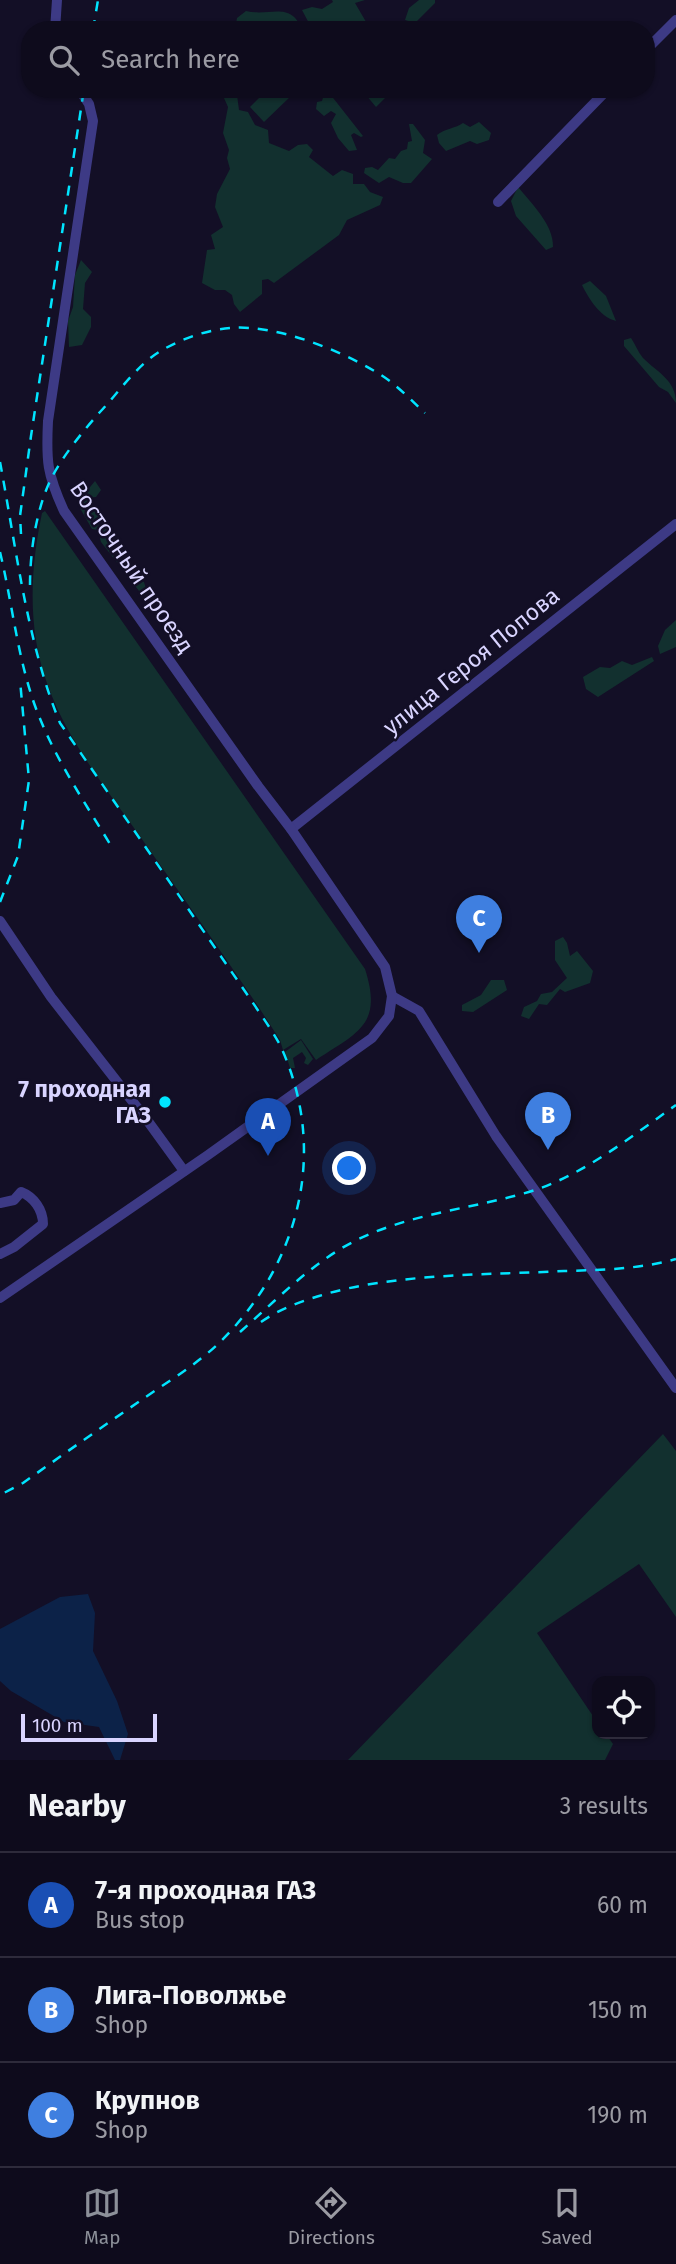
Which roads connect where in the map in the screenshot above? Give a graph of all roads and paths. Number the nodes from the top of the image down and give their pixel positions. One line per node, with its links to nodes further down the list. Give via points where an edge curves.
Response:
1 (57, 0): 3 (street)
2 (676, 20): 4 (street)
3 (56, 21)
4 (655, 41)
5 (85, 98): 9 (street, Восточный проезд, via 93,121 48,421 50,481 64,511)
6 (599, 98): 7 (street)
7 (498, 202)
8 (676, 524): 9 (street, улица Героя Попова)
9 (290, 829): 11 (street, Восточный проезд, via 385,967)
10 (0, 921): 12 (street, via 51,997)
11 (392, 996): 12 (street, via 389,1016 372,1038); 16 (street, via 419,1011 496,1136)
12 (184, 1171): 15 (street)
13 (0, 1203): 14 (street, via 14,1200 21,1192 27,1194 43,1218 43,1224)
14 (0, 1254)
15 (0, 1298)
16 (676, 1388)

